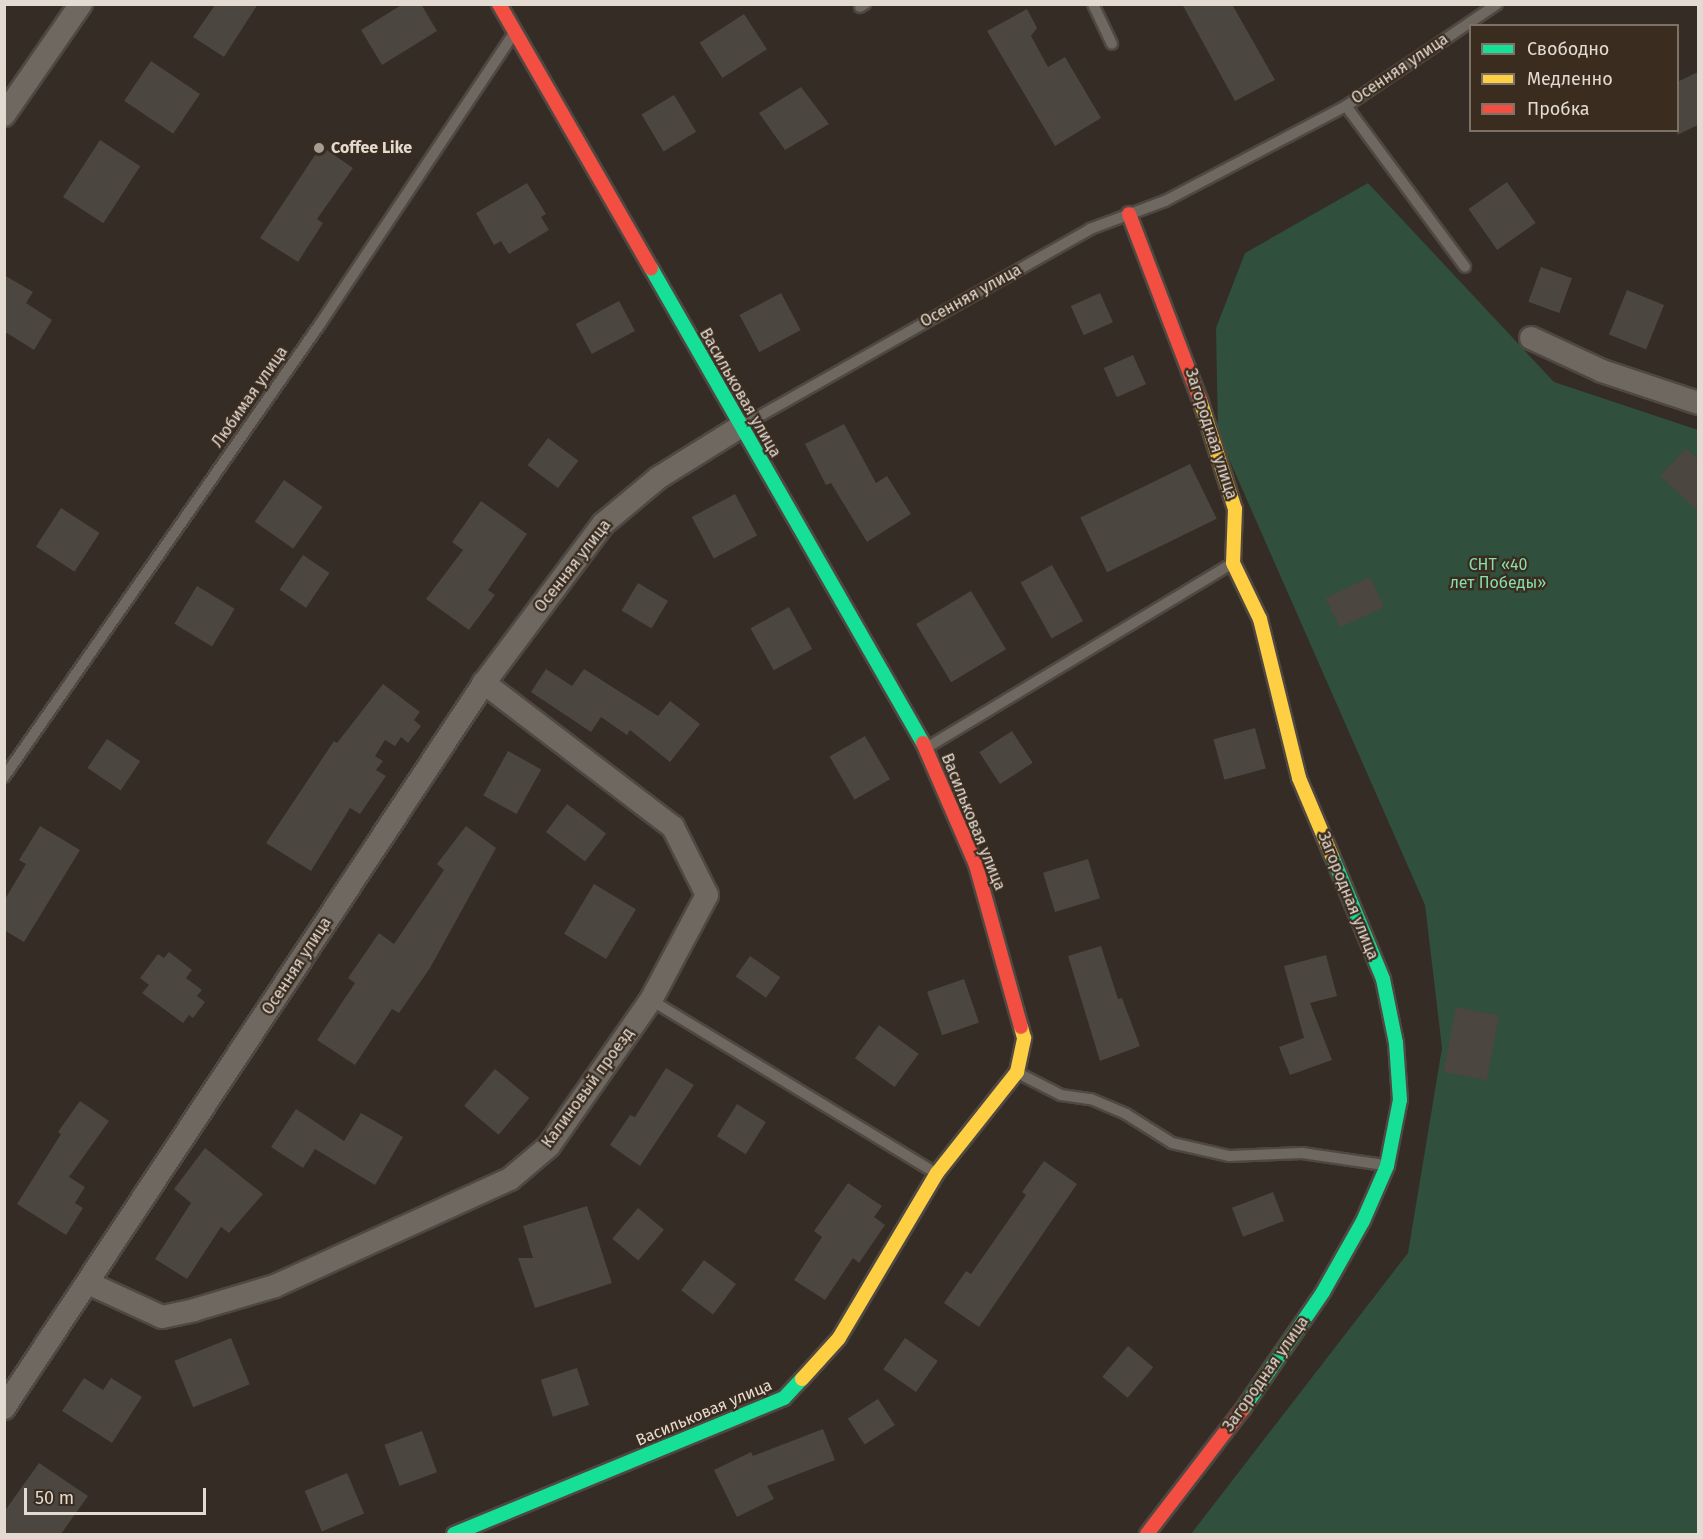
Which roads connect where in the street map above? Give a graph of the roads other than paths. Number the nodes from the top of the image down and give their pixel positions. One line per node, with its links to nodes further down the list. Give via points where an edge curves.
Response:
1 (81, 4): 8 (street)
2 (499, 4): 5 (street, Васильковая улица)
3 (1093, 4): 6 (lane)
4 (1497, 4): 7 (lane, Осенняя улица)
5 (515, 31): 13 (street, Васильковая улица); 17 (lane, Любимая улица, via 320,324)
6 (1112, 44)
7 (1346, 106): 9 (lane, Осенняя улица, via 1165,201); 10 (lane)
8 (4, 115)
9 (1129, 214): 13 (lane, Осенняя улица, via 1090,229); 14 (street, Загородная улица, via 1190,368 1235,509)
10 (1465, 267)
11 (1531, 338): 12 (street, via 1602,371)
12 (1698, 403)
13 (740, 427): 15 (street, Осенняя улица, via 658,478 603,524); 16 (street, Васильковая улица)
14 (1233, 563): 16 (lane); 20 (street, Загородная улица, via 1260,619 1299,778 1383,979 1396,1043 1400,1100)
15 (484, 682): 18 (street, Калиновый проезд, via 673,827 707,895); 22 (street, Осенняя улица)
16 (926, 748): 19 (street, Васильковая улица, via 976,865 1013,991 1024,1038)
17 (4, 777)
18 (651, 1000): 21 (lane); 22 (street, Калиновый проезд, via 549,1146 510,1179 275,1286 194,1310 162,1317)
19 (1017, 1072): 20 (lane, via 1061,1095 1091,1099 1126,1114 1172,1143 1229,1156 1302,1153); 21 (street, Васильковая улица)
20 (1387, 1166): 25 (street, Загородная улица, via 1363,1221 1323,1292 1233,1423)
21 (937, 1173): 24 (street, Васильковая улица, via 839,1338 784,1398)
22 (88, 1283): 23 (street, Осенняя улица)
23 (4, 1408)
24 (454, 1534)
25 (1147, 1534)

